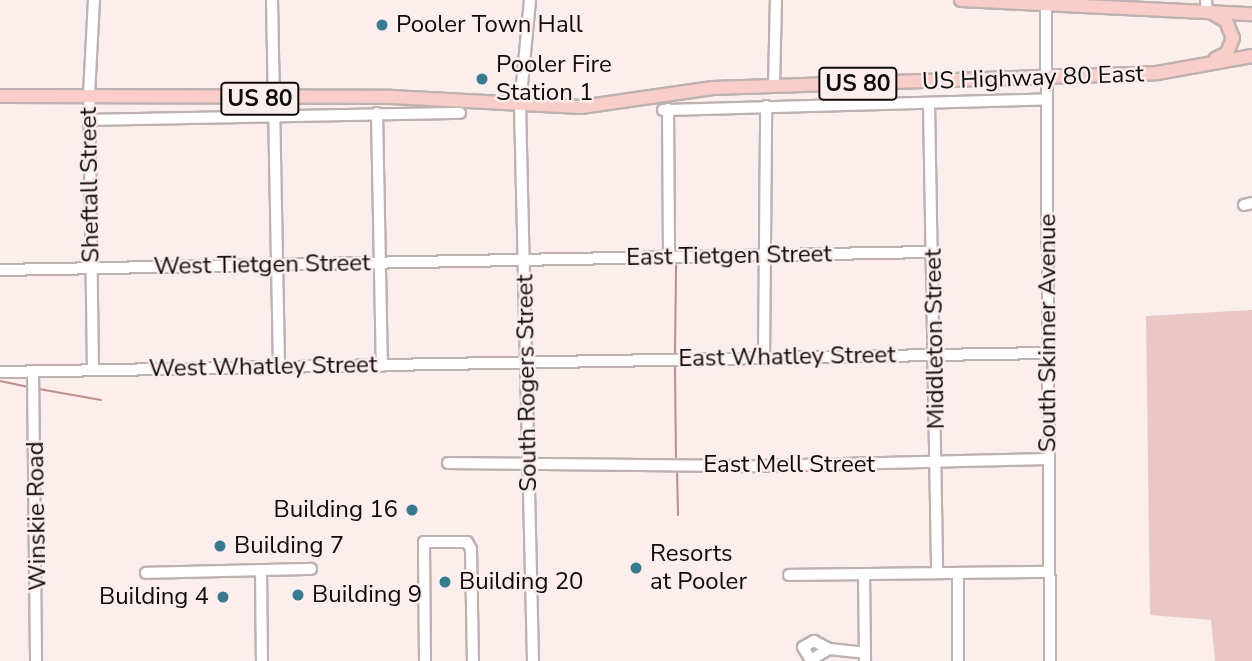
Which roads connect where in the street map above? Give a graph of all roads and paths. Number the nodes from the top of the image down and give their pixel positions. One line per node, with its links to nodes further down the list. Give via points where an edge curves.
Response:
1 (94, 0): 13 (street, Sheftall Street)
2 (272, 0): 15 (street)
3 (530, 0): 18 (street, South Rogers Street)
4 (776, 0): 12 (street)
5 (961, 0): 6 (main road)
6 (1046, 2): 7 (main road); 11 (street, South Skinner Avenue)
7 (1206, 6): 8 (main road); 10 (main road, via 1226,20 1232,44 1223,56)
8 (1252, 14)
9 (1252, 56): 10 (main road, US Highway 80 East / US 80)
10 (1195, 66): 11 (main road, US Highway 80 East / US 80, via 1157,74)
11 (1048, 80): 12 (main road, US Highway 80 East / US 80); 16 (street, South Skinner Avenue)
12 (774, 86): 18 (main road, US Highway 80 East / US 80, via 713,88 581,107)
13 (89, 95): 14 (main road, US 80); 15 (main road, US 80); 23 (street, Sheftall Street)
14 (0, 96)
15 (273, 99): 18 (main road, US 80, via 442,98); 22 (street)
16 (1047, 99): 17 (street); 32 (street, South Skinner Avenue)
17 (929, 104): 19 (street); 24 (street, Middleton Street)
18 (520, 105): 27 (street, South Rogers Street)
19 (766, 106): 25 (street); 26 (street, via 666,109)
20 (377, 113): 21 (street); 22 (street); 28 (street)
21 (460, 113)
22 (273, 117): 23 (street); 29 (street)
23 (89, 120): 30 (street, Sheftall Street)
24 (933, 252): 25 (street, East Tietgen Street); 33 (street, Middleton Street)
25 (762, 254): 26 (street, East Tietgen Street); 34 (street)
26 (668, 257): 27 (street, East Tietgen Street)
27 (524, 260): 28 (street, West Tietgen Street); 35 (street, South Rogers Street)
28 (381, 262): 29 (street, West Tietgen Street); 36 (street)
29 (277, 264): 30 (street, West Tietgen Street); 37 (street)
30 (92, 268): 31 (street, West Tietgen Street); 38 (street, Sheftall Street)
31 (0, 270)
32 (1047, 353): 33 (street, East Whatley Street); 41 (street, South Skinner Avenue)
33 (936, 354): 34 (street, East Whatley Street); 44 (street, Middleton Street)
34 (764, 358): 35 (street, East Whatley Street)
35 (527, 362): 36 (street, West Whatley Street); 42 (street, South Rogers Street)
36 (382, 366): 37 (street, West Whatley Street)
37 (279, 367): 38 (street, West Whatley Street)
38 (93, 369): 39 (street, West Whatley Street)
39 (33, 371): 40 (street, West Whatley Street); 55 (street, Winskie Road)
40 (0, 372)
41 (1049, 459): 44 (street, East Mell Street); 47 (street, South Skinner Avenue)
42 (528, 462): 43 (street, East Mell Street); 44 (street, East Mell Street); 59 (street, South Rogers Street)
43 (448, 463)
44 (937, 463): 49 (street, Middleton Street)
45 (311, 569): 46 (street)
46 (261, 570): 48 (street); 56 (street)
47 (1048, 572): 50 (street); 61 (street, South Skinner Avenue)
48 (146, 573)
49 (937, 573): 50 (street); 51 (street)
50 (958, 573): 60 (street)
51 (864, 574): 52 (street); 54 (street)
52 (789, 575)
53 (829, 649): 54 (street)
54 (865, 657)
55 (36, 661)
56 (262, 661)
57 (425, 661): 58 (street, via 424,542 467,542 471,549)
58 (472, 661)
59 (533, 661)
60 (958, 661)
61 (1050, 661)

